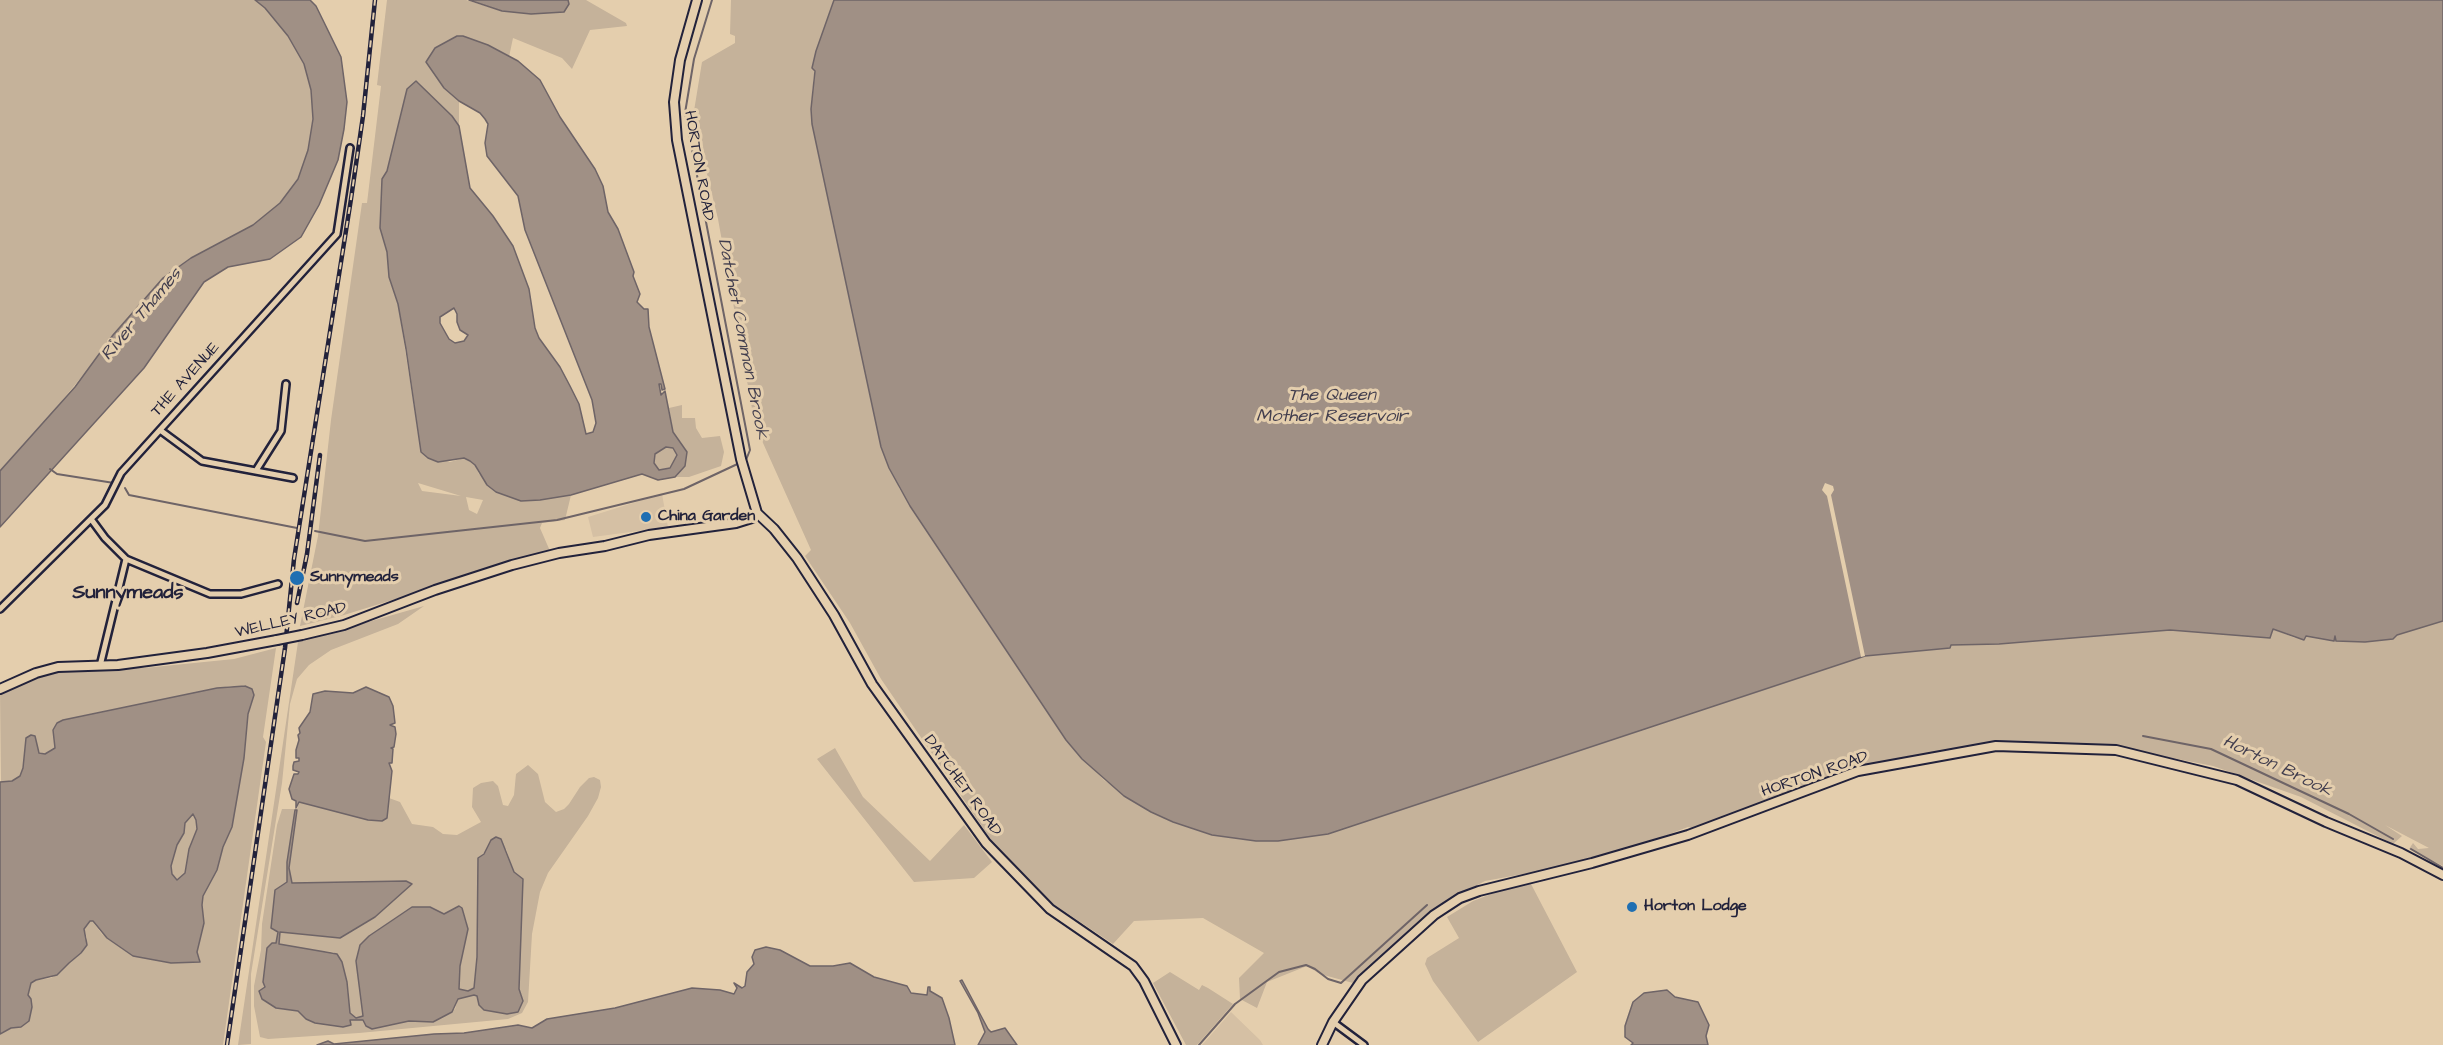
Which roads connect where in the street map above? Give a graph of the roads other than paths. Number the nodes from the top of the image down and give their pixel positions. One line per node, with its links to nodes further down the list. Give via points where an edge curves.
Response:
1 (697, 0): 7 (street, HORTON ROAD, via 680,60 674,102 677,140 742,462)
2 (350, 148): 4 (street, THE AVENUE, via 337,234)
3 (286, 384): 5 (street, via 281,431)
4 (160, 430): 5 (street, via 202,461); 8 (street, THE AVENUE, via 121,473 105,505)
5 (257, 470): 6 (street)
6 (293, 478)
7 (757, 513): 12 (street, WELLEY ROAD, bridge, via 736,523 649,535 512,565 344,625 302,635 170,659); 16 (street, DATCHET ROAD, via 797,558 872,684 986,843 1050,909 1133,966)
8 (91, 519): 9 (street); 11 (street, THE AVENUE)
9 (126, 559): 10 (street, via 210,594 241,594); 12 (street)
10 (278, 584)
11 (0, 609)
12 (100, 666): 13 (street, WELLEY ROAD, via 58,667)
13 (0, 689)
14 (2443, 875): 15 (street, HORTON ROAD, via 2237,780 2116,750 1996,746 1858,771 1688,835 1460,898 1434,915 1362,980)
15 (1333, 1022): 17 (street, HORTON ROAD); 18 (street)
16 (1176, 1045)
17 (1322, 1045)
18 (1365, 1045)

